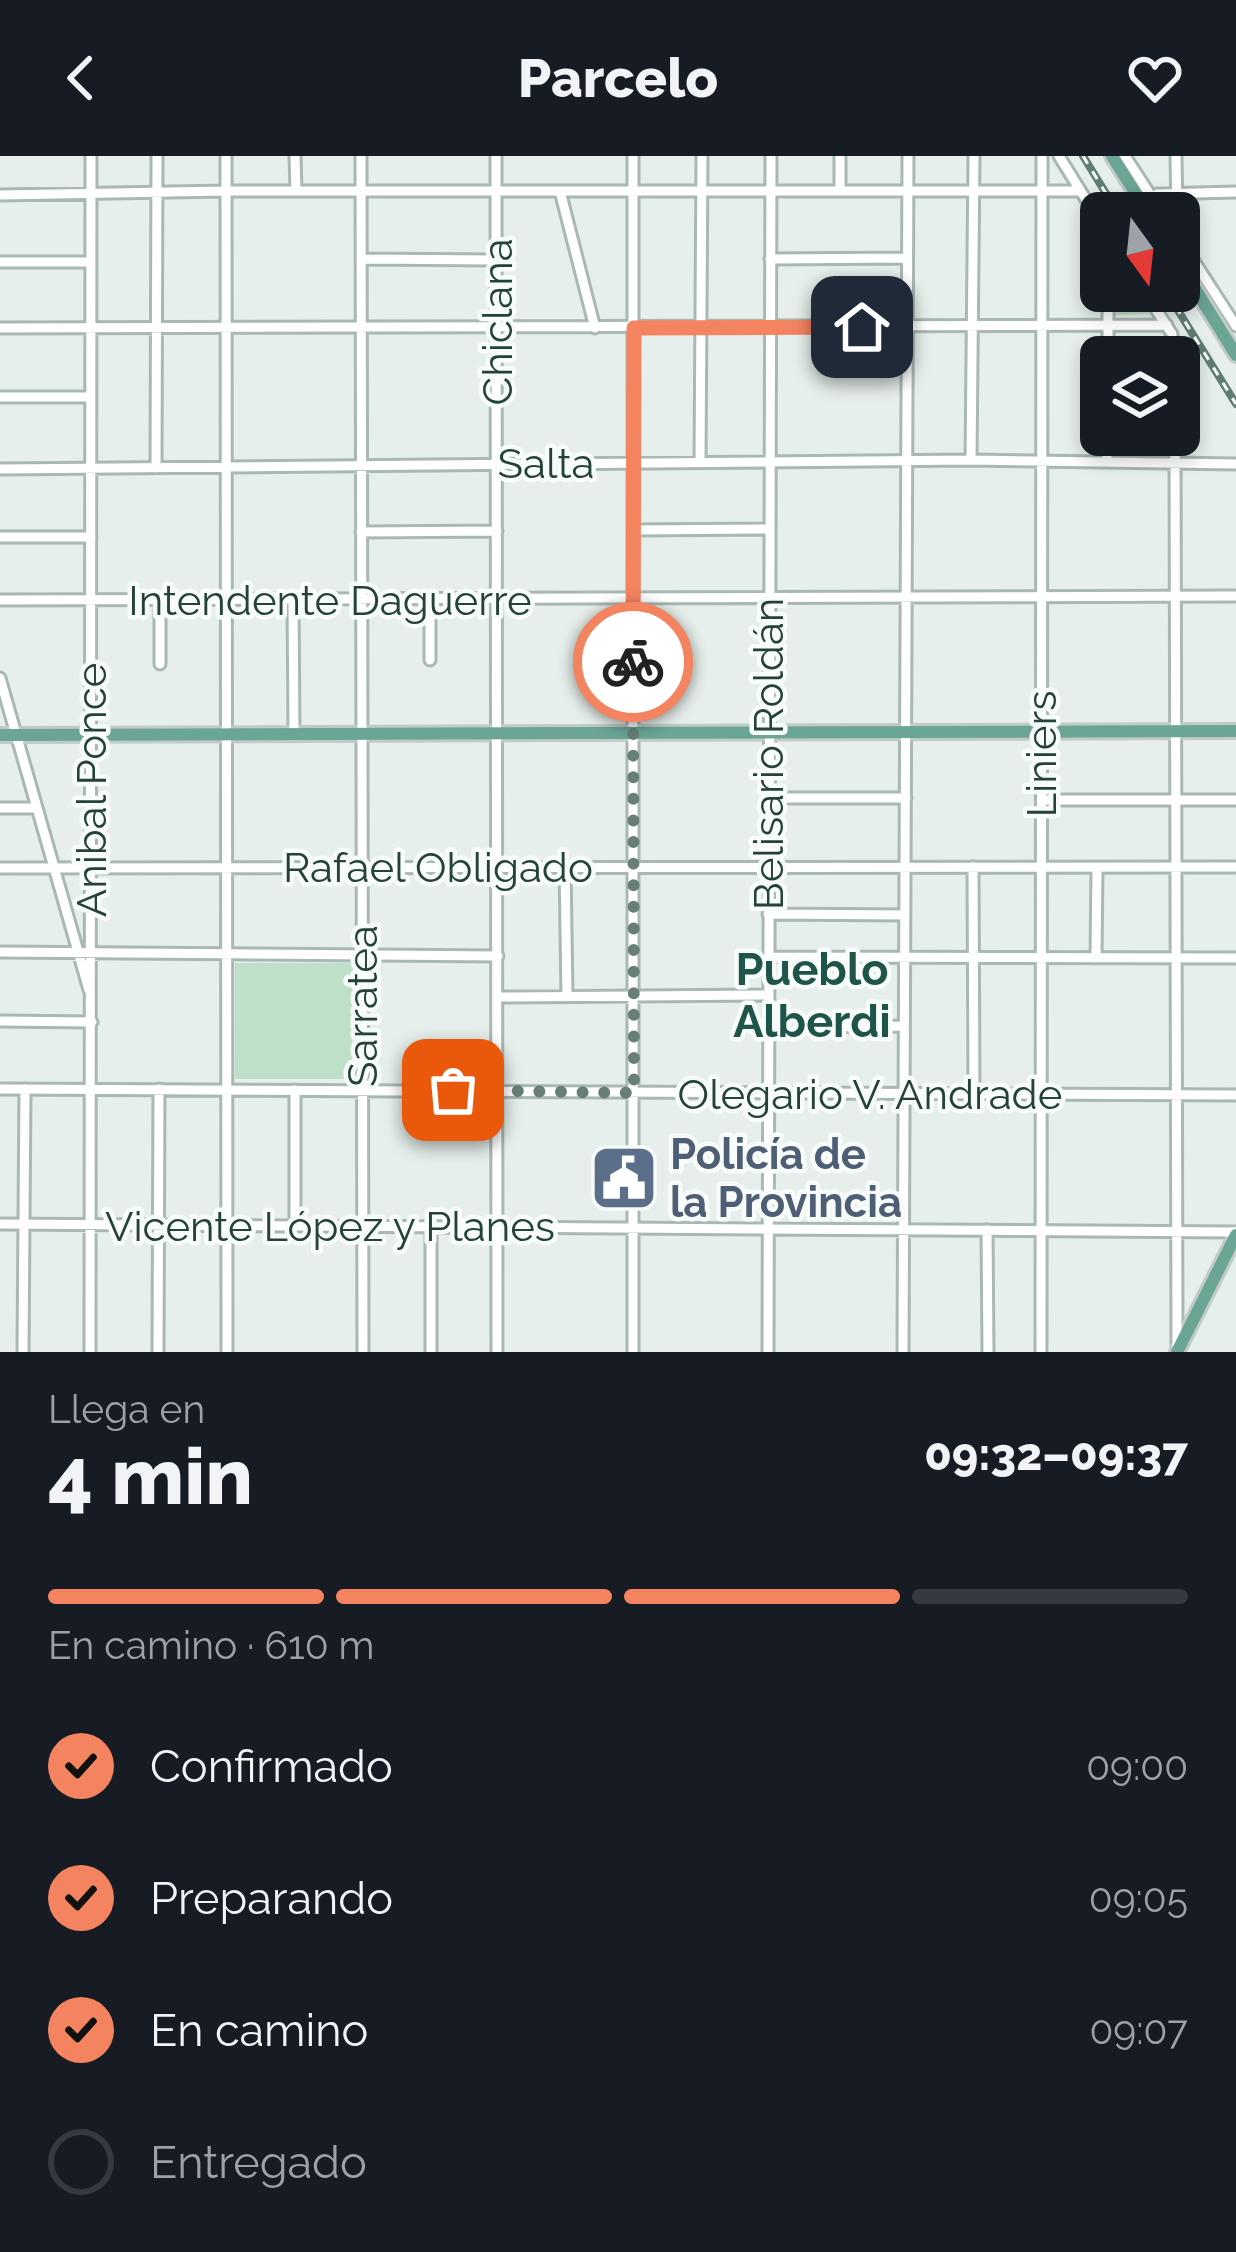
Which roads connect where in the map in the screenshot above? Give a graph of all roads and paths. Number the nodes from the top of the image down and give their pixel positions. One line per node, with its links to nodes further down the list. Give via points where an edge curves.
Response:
1 (91, 156): 38 (street, Anibal Ponce)
2 (157, 156): 36 (street)
3 (226, 156): 21 (street)
4 (295, 156): 22 (street)
5 (361, 156): 23 (street, Sarratea)
6 (496, 156): 24 (street, Chiclana)
7 (633, 156): 26 (street)
8 (702, 156): 19 (street)
9 (771, 156): 27 (street, Belisario Roldán)
10 (840, 156): 20 (street)
11 (908, 156): 28 (street)
12 (974, 156): 29 (street)
13 (1042, 156): 30 (street, Liniers)
14 (1059, 156): 31 (street)
15 (1102, 156): 32 (main road)
16 (1112, 156): 33 (main road)
17 (1126, 156): 34 (street)
18 (1176, 156): 35 (street)
19 (702, 190): 26 (street); 27 (street); 66 (street)
20 (840, 190): 27 (street); 28 (street)
21 (226, 191): 22 (street); 36 (street); 62 (street)
22 (296, 191): 23 (street)
23 (361, 191): 24 (street); 42 (street, Sarratea)
24 (496, 191): 25 (street); 44 (street, Chiclana)
25 (560, 191): 26 (street); 64 (street)
26 (633, 191): 65 (street)
27 (771, 191): 43 (street, Belisario Roldán)
28 (908, 191): 29 (street); 41 (street)
29 (974, 191): 30 (street); 53 (street)
30 (1042, 191): 31 (street); 54 (street, Liniers)
31 (1079, 191)
32 (1131, 192)
33 (1134, 192)
34 (1138, 192)
35 (1176, 192)
36 (157, 193): 38 (street); 61 (street)
37 (1236, 193): 39 (street)
38 (90, 194): 40 (street); 46 (street, Anibal Ponce)
39 (1200, 194)
40 (0, 195)
41 (908, 258): 43 (street); 58 (street)
42 (361, 259): 44 (street); 67 (street, Sarratea)
43 (770, 259): 57 (street, Belisario Roldán)
44 (496, 260): 63 (street, Chiclana)
45 (0, 262): 46 (street)
46 (90, 262): 60 (street, Anibal Ponce)
47 (1200, 270): 56 (street)
48 (1200, 297): 70 (main road)
49 (1200, 311): 71 (main road)
50 (1108, 312): 55 (street)
51 (1158, 312): 52 (street)
52 (1167, 325): 55 (street); 69 (street)
53 (973, 326): 54 (street); 58 (street); 77 (street)
54 (1040, 326): 55 (street); 78 (street, Liniers)
55 (1108, 326): 68 (street)
56 (1236, 326)
57 (770, 327): 58 (street); 66 (street); 85 (street, Belisario Roldán)
58 (907, 327): 76 (street)
59 (0, 328): 60 (street)
60 (90, 328): 61 (street); 73 (street, Anibal Ponce)
61 (156, 328): 62 (street); 88 (street)
62 (226, 328): 67 (street); 87 (street)
63 (496, 328): 64 (street); 67 (street); 82 (street, Chiclana)
64 (595, 328): 65 (street)
65 (634, 328): 66 (street); 83 (street)
66 (700, 328): 84 (street)
67 (360, 329): 81 (street, Sarratea)
68 (1108, 336)
69 (1172, 336)
70 (1236, 355)
71 (1236, 368)
72 (0, 397): 73 (street)
73 (90, 397): 90 (street, Anibal Ponce)
74 (1107, 456): 79 (street)
75 (1174, 456): 80 (street)
76 (908, 460): 77 (street, Salta); 85 (street, Salta); 99 (street)
77 (971, 460): 78 (street, Salta)
78 (1040, 460): 79 (street, Salta); 100 (street, Liniers)
79 (1107, 461): 80 (street, Salta)
80 (1174, 462): 86 (street, Salta); 97 (street)
81 (361, 463): 82 (street, Salta); 87 (street, Salta); 93 (street, Sarratea)
82 (497, 463): 83 (street, Salta); 94 (street, Chiclana)
83 (633, 463): 84 (street, Salta); 92 (street)
84 (700, 463): 85 (street, Salta)
85 (769, 463): 91 (street, Belisario Roldán)
86 (1236, 464)
87 (226, 466): 88 (street, Salta); 106 (street)
88 (156, 468): 90 (street, Salta)
89 (0, 470): 90 (street, Salta)
90 (91, 470): 96 (street, Anibal Ponce)
91 (769, 529): 92 (street); 102 (street, Belisario Roldán)
92 (633, 530): 101 (street)
93 (361, 532): 94 (street); 108 (street, Sarratea)
94 (497, 532): 104 (street, Chiclana)
95 (0, 537): 96 (street)
96 (91, 537): 109 (street, Anibal Ponce)
97 (1176, 596): 98 (street, Intendente Daguerre); 100 (street, Intendente Daguerre); 114 (street)
98 (1236, 596)
99 (907, 597): 100 (street, Intendente Daguerre); 102 (street, Intendente Daguerre); 121 (street)
100 (1041, 597): 116 (street, Liniers)
101 (633, 598): 102 (street, Intendente Daguerre); 104 (street, Intendente Daguerre); 120 (street)
102 (769, 598): 115 (street, Belisario Roldán)
103 (430, 599): 104 (street, Intendente Daguerre); 108 (street, Intendente Daguerre); 111 (street)
104 (498, 599): 123 (street, Chiclana)
105 (0, 600): 109 (street, Intendente Daguerre)
106 (225, 600): 107 (street, Intendente Daguerre); 110 (street, Intendente Daguerre); 122 (street)
107 (293, 600): 108 (street, Intendente Daguerre); 119 (street)
108 (361, 600): 118 (street, Sarratea)
109 (91, 601): 110 (street, Intendente Daguerre); 124 (street, Anibal Ponce)
110 (160, 601): 112 (street)
111 (430, 660)
112 (160, 664)
113 (0, 678): 125 (street)
114 (1177, 730): 116 (main road); 117 (main road); 130 (street)
115 (770, 731): 120 (main road); 121 (main road); 127 (street, Belisario Roldán)
116 (1041, 731): 121 (main road); 129 (street, Liniers)
117 (1236, 731)
118 (363, 732): 119 (main road); 123 (main road); 135 (street, Sarratea)
119 (294, 733): 122 (main road)
120 (634, 733): 123 (main road); 138 (street)
121 (906, 733): 128 (street)
122 (225, 734): 124 (main road); 146 (street)
123 (499, 734): 136 (street, Chiclana)
124 (92, 735): 125 (main road); 134 (street, Anibal Ponce)
125 (16, 736): 126 (main road); 133 (street)
126 (0, 738)
127 (768, 798): 128 (street); 139 (street, Belisario Roldán)
128 (906, 798): 140 (street)
129 (1042, 800): 130 (street); 142 (street, Liniers)
130 (1178, 800): 131 (street); 148 (street)
131 (1236, 800)
132 (0, 808): 133 (street)
133 (36, 808): 145 (street)
134 (92, 867): 145 (street, Rafael Obligado); 146 (street, Rafael Obligado); 153 (street, Anibal Ponce)
135 (361, 867): 136 (street, Rafael Obligado); 146 (street, Rafael Obligado); 155 (street, Sarratea)
136 (498, 867): 137 (street, Rafael Obligado); 156 (street, Chiclana)
137 (565, 867): 138 (street, Rafael Obligado); 167 (street)
138 (634, 867): 139 (street, Rafael Obligado); 165 (street)
139 (767, 867): 140 (street, Rafael Obligado); 149 (street, Belisario Roldán)
140 (905, 867): 141 (street, Rafael Obligado); 150 (street)
141 (973, 867): 142 (street, Rafael Obligado); 159 (street)
142 (1042, 867): 147 (street, Rafael Obligado); 160 (street, Liniers)
143 (1236, 867): 148 (street, Rafael Obligado)
144 (0, 868): 145 (street, Rafael Obligado)
145 (53, 868): 152 (street)
146 (227, 868): 154 (street)
147 (1097, 868): 148 (street, Rafael Obligado); 161 (street)
148 (1178, 868): 162 (street)
149 (768, 914): 150 (street); 157 (street, Belisario Roldán)
150 (905, 915): 158 (street)
151 (0, 952): 152 (street)
152 (78, 953): 153 (street); 168 (street)
153 (91, 953): 154 (street); 168 (street, Anibal Ponce)
154 (226, 953): 155 (street); 177 (street)
155 (361, 953): 156 (street); 179 (street, Sarratea)
156 (498, 956): 166 (street, Chiclana)
157 (768, 957): 158 (street); 164 (street, Belisario Roldán)
158 (905, 958): 159 (street); 171 (street)
159 (973, 958): 160 (street); 184 (street)
160 (1042, 958): 161 (street); 185 (street, Liniers)
161 (1096, 958): 162 (street)
162 (1176, 958): 163 (street); 187 (street)
163 (1236, 958)
164 (768, 995): 165 (street); 182 (street, Belisario Roldán)
165 (634, 996): 167 (street); 181 (street)
166 (499, 997): 167 (street); 180 (street, Chiclana)
167 (567, 997)
168 (92, 1001): 170 (street, Anibal Ponce)
169 (0, 1021): 170 (street)
170 (92, 1022): 175 (street, Anibal Ponce)
171 (904, 1026): 172 (street); 183 (street)
172 (816, 1027)
173 (0, 1089): 174 (street, Olegario V. Andrade)
174 (25, 1089): 175 (street, Olegario V. Andrade); 189 (street)
175 (92, 1089): 176 (street, Olegario V. Andrade); 190 (street, Anibal Ponce)
176 (159, 1089): 177 (street, Olegario V. Andrade); 191 (street)
177 (227, 1090): 178 (street, Olegario V. Andrade); 192 (street)
178 (295, 1090): 179 (street, Olegario V. Andrade); 193 (street)
179 (362, 1090): 180 (street, Olegario V. Andrade); 194 (street, Sarratea)
180 (499, 1091): 181 (street, Olegario V. Andrade); 196 (street, Chiclana)
181 (634, 1093): 182 (street, Olegario V. Andrade); 197 (street)
182 (769, 1093): 183 (street, Olegario V. Andrade); 198 (street, Belisario Roldán)
183 (904, 1094): 184 (street, Olegario V. Andrade); 199 (street)
184 (974, 1094): 185 (street, Olegario V. Andrade)
185 (1043, 1095): 187 (street, Olegario V. Andrade); 201 (street, Liniers)
186 (1236, 1095): 187 (street, Olegario V. Andrade)
187 (1175, 1096): 202 (street)
188 (0, 1224): 189 (street, Vicente López y Planes)
189 (23, 1224): 190 (street, Vicente López y Planes); 204 (street)
190 (91, 1224): 191 (street, Vicente López y Planes); 205 (street, Anibal Ponce)
191 (159, 1225): 192 (street, Vicente López y Planes); 206 (street)
192 (227, 1225): 193 (street, Vicente López y Planes); 207 (street)
193 (295, 1226): 194 (street, Vicente López y Planes)
194 (362, 1226): 195 (street, Vicente López y Planes); 208 (street, Sarratea)
195 (431, 1226): 196 (street, Vicente López y Planes); 209 (street)
196 (499, 1227): 197 (street, Vicente López y Planes); 210 (street, Chiclana)
197 (633, 1228): 198 (street, Vicente López y Planes); 211 (street)
198 (768, 1228): 199 (street, Vicente López y Planes); 212 (street, Belisario Roldán)
199 (904, 1229): 200 (street, Vicente López y Planes); 213 (street)
200 (987, 1230): 201 (street, Vicente López y Planes); 214 (street)
201 (1041, 1231): 202 (street, Vicente López y Planes); 215 (street, Liniers)
202 (1175, 1231): 203 (street, Vicente López y Planes); 216 (street)
203 (1236, 1233): 216 (main road)
204 (23, 1352)
205 (90, 1352)
206 (158, 1352)
207 (227, 1352)
208 (363, 1352)
209 (431, 1352)
210 (497, 1352)
211 (633, 1352)
212 (768, 1352)
213 (903, 1352)
214 (988, 1352)
215 (1041, 1352)
216 (1177, 1352)

